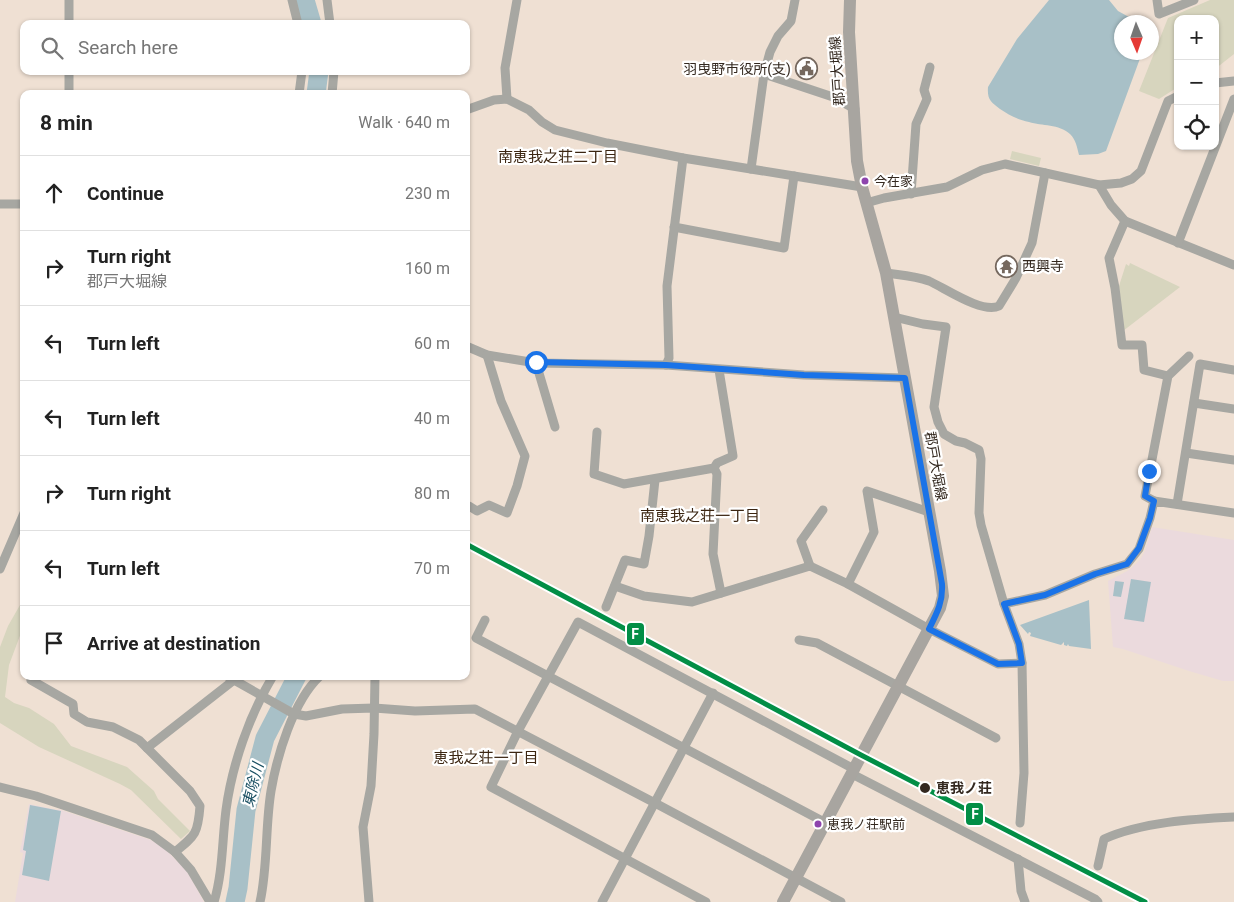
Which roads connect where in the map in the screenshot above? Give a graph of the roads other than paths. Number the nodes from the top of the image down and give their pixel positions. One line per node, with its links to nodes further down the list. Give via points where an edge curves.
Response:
1 (69, 0): 9 (street)
2 (292, 0): 10 (street)
3 (327, 0): 11 (street)
4 (517, 0): 23 (street, via 505,68)
5 (795, 0): 13 (street, via 791,21 778,36)
6 (850, 0): 26 (main road, 郡戸大堀線)
7 (1158, 0): 8 (street, via 1158,14)
8 (1194, 0)
9 (69, 20)
10 (297, 20)
11 (330, 20)
12 (930, 67): 33 (street, via 924,90 927,99 916,124)
13 (764, 74): 26 (street, via 833,97); 28 (street)
14 (69, 75): 19 (street)
15 (301, 75): 20 (street)
16 (334, 75): 21 (street)
17 (1234, 81): 18 (street)
18 (1219, 83)
19 (69, 90)
20 (300, 90)
21 (332, 90)
22 (1174, 98): 31 (street, via 1168,101 1141,171 1121,183)
23 (507, 99): 25 (street); 27 (street, via 529,110 555,130)
24 (1234, 99): 39 (street)
25 (470, 109)
26 (855, 109): 32 (main road, 郡戸大堀線)
27 (683, 158): 28 (street); 38 (street)
28 (752, 169): 30 (street)
29 (1045, 173): 31 (street); 33 (street, via 1006,164 982,170 946,186); 41 (street, via 1032,243 999,306 994,308 969,302 928,281)
30 (794, 176): 32 (street); 38 (street, via 784,248)
31 (1099, 185): 37 (street)
32 (862, 187): 36 (main road, 郡戸大堀線)
33 (911, 194): 36 (street)
34 (0, 204): 35 (street)
35 (20, 204)
36 (866, 204): 41 (main road, 郡戸大堀線)
37 (1125, 221): 39 (street); 50 (street, via 1109,258 1122,345 1142,345 1144,370)
38 (674, 227): 47 (street, via 667,286 669,358)
39 (1178, 242): 40 (street)
40 (1234, 265)
41 (886, 273): 42 (main road, 郡戸大堀線)
42 (894, 317): 51 (main road, 郡戸大堀線); 72 (street, via 946,327 934,407 944,434 979,450 980,525)
43 (470, 348): 44 (street)
44 (487, 355): 46 (street); 62 (street, via 501,401 525,456 508,513 489,505 477,511)
45 (1188, 356): 50 (street)
46 (536, 362): 47 (street); 54 (street)
47 (666, 365): 48 (street)
48 (719, 370): 51 (street); 58 (street, via 733,456)
49 (1234, 370): 52 (street, via 1200,364)
50 (1168, 376): 60 (street, via 1145,496)
51 (905, 378): 64 (main road, 郡戸大堀線)
52 (1194, 403): 53 (street); 56 (street)
53 (1234, 409)
54 (556, 427)
55 (596, 432): 59 (street, via 594,474 624,484)
56 (1186, 453): 57 (street); 61 (street)
57 (1234, 460)
58 (714, 468): 59 (street); 71 (street, via 717,474 714,554)
59 (655, 480): 70 (street, via 644,564 625,560)
60 (1154, 501): 61 (street); 72 (street, via 1139,548 1127,564 1045,595)
61 (1177, 504): 65 (street)
62 (470, 507)
63 (823, 510): 67 (street, via 801,541)
64 (929, 512): 69 (street, via 867,491 874,532); 75 (main road, 郡戸大堀線, via 943,596)
65 (1234, 513)
66 (20, 522): 68 (street)
67 (810, 566): 69 (street); 71 (street)
68 (0, 569)
69 (848, 584): 75 (street)
70 (615, 586): 71 (street, via 644,596 692,602); 73 (street)
71 (721, 593)
72 (1004, 604): 77 (street, via 1019,644)
73 (606, 606)
74 (485, 620): 78 (street, via 476,638)
75 (929, 629): 77 (street, via 998,664); 85 (main road, 郡戸大堀線)
76 (799, 640): 85 (street, via 817,643)
77 (1022, 663): 99 (street, via 1024,773)
78 (548, 677): 86 (street, via 578,622); 90 (street); 93 (street)
79 (31, 680): 92 (street, via 73,704 74,714 86,722 112,727 139,740)
80 (228, 680): 92 (street)
81 (233, 680): 87 (street)
82 (271, 680): 87 (street)
83 (316, 680): 89 (street)
84 (375, 680): 88 (street)
85 (899, 686): 91 (street); 94 (main road, 郡戸大堀線)
86 (713, 694): 93 (street); 94 (street)
87 (261, 699): 89 (street); 106 (street, via 230,787 220,883)
88 (374, 708): 89 (street, via 342,709 306,716); 90 (street, via 415,712 475,709); 108 (street, via 371,786 363,827)
89 (294, 714): 107 (street, via 271,792)
90 (518, 731): 96 (street); 101 (street, via 490,787)
91 (996, 738)
92 (147, 748): 100 (street, via 190,791 200,806 197,829)
93 (684, 748): 96 (street); 98 (street)
94 (853, 771): 98 (main road, 郡戸大堀線); 102 (street)
95 (0, 787): 100 (street, via 152,835)
96 (655, 802): 101 (street); 104 (street)
97 (1234, 817): 103 (street, via 1191,819 1123,830 1104,838)
98 (826, 823): 104 (main road, 郡戸大堀線)
99 (1020, 823)
100 (175, 852): 105 (street, via 191,870)
101 (625, 859): 109 (street); 110 (street)
102 (1018, 859): 113 (street); 114 (street)
103 (1098, 866)
104 (796, 878): 111 (main road, 郡戸大堀線); 112 (street)
105 (210, 902)
106 (214, 902)
107 (260, 902)
108 (369, 902)
109 (602, 902)
110 (706, 902)
111 (783, 902)
112 (841, 902)
113 (1025, 902)
114 (1098, 902)

